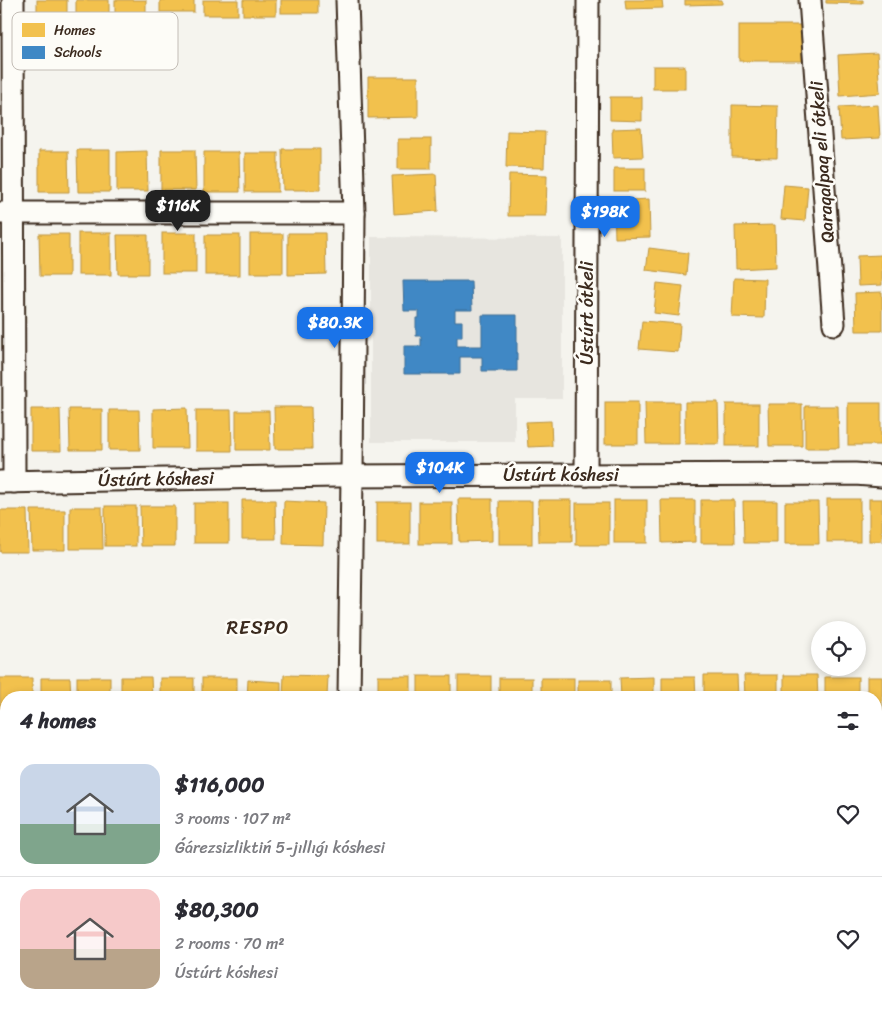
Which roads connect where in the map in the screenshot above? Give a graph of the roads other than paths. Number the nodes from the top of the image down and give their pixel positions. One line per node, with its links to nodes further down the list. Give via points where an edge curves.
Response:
1 (347, 0): 6 (street)
2 (588, 0): 8 (street, Ústúrt ótkeli)
3 (810, 0): 7 (street, Qaraqalpaq eli ótkeli)
4 (12, 36): 5 (street)
5 (7, 213): 6 (street); 11 (street)
6 (354, 213): 9 (street)
7 (834, 324)
8 (586, 475): 9 (street, Ústúrt kóshesi); 10 (street, Ústúrt kóshesi)
9 (352, 476): 11 (street, Ústúrt kóshesi); 12 (street)
10 (882, 476)
11 (7, 482)
12 (349, 691)

